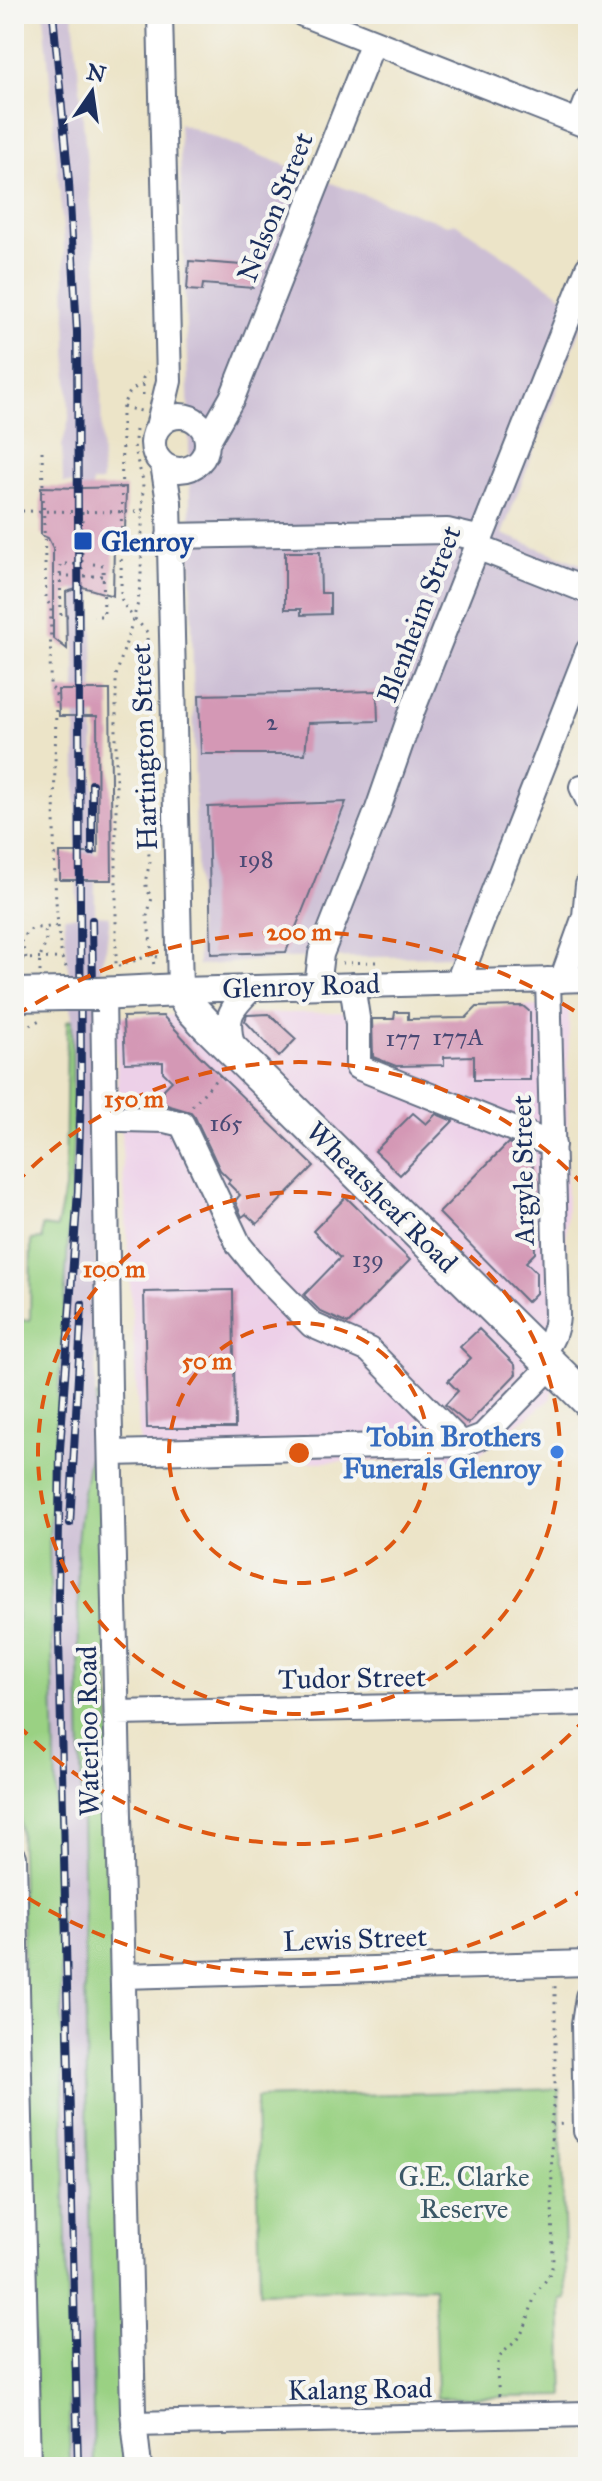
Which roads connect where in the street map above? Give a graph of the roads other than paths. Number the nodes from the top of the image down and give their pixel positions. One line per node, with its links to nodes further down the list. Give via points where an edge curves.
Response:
1 (160, 14): 8 (street)
2 (303, 14): 3 (street)
3 (337, 20): 4 (street)
4 (373, 42): 6 (street); 9 (street, Nelson Street)
5 (588, 99): 6 (street)
6 (583, 124)
7 (588, 268): 17 (street, Blenheim Street)
8 (160, 375): 10 (street); 11 (street)
9 (233, 395): 10 (street, via 207,416); 12 (street, Nelson Street)
10 (190, 418): 11 (street); 12 (street, via 201,425)
11 (150, 419): 13 (street, via 154,451)
12 (207, 442): 14 (street, via 202,459)
13 (163, 464): 14 (street); 15 (street, Hartington Street)
14 (188, 469): 15 (street, Hartington Street)
15 (169, 502): 16 (street, Hartington Street)
16 (169, 536): 17 (street, via 447,531); 21 (street, Hartington Street)
17 (479, 543): 18 (street); 26 (street, Blenheim Street, via 321,954)
18 (588, 591)
19 (588, 651): 24 (street)
20 (588, 885): 23 (street, via 585,916)
21 (180, 977): 28 (street, Glenroy Road); 29 (main road, Glenroy Road); 30 (main road, Wheatsheaf Road, via 190,1007)
22 (588, 979): 23 (street, Glenroy Road)
23 (555, 980): 24 (street, Glenroy Road); 32 (street, Argyle Street)
24 (458, 982): 25 (street, Glenroy Road)
25 (352, 985): 26 (street, Glenroy Road); 32 (street, via 358,1067)
26 (317, 986): 28 (street, Glenroy Road)
27 (47, 988): 29 (main road, Glenroy Road, bridge)
28 (252, 988): 30 (street, via 229,1015)
29 (101, 994): 36 (street, Waterloo Road)
30 (236, 1053): 33 (main road, Wheatsheaf Road)
31 (123, 1119): 35 (street, via 182,1124 239,1245 265,1277 312,1325 369,1350)
32 (553, 1145): 33 (street, Argyle Street, via 557,1316)
33 (546, 1360): 34 (main road, Wheatsheaf Road); 35 (street, via 483,1436)
34 (588, 1401)
35 (462, 1444): 36 (street, via 396,1435 269,1438)
36 (112, 1453): 38 (street, Waterloo Road)
37 (588, 1703): 38 (street, Tudor Street)
38 (118, 1713): 41 (street, Waterloo Road)
39 (14, 1857): 43 (street)
40 (588, 1963): 41 (street, Lewis Street)
41 (123, 1976): 47 (street, Waterloo Road)
42 (588, 1997): 44 (street)
43 (17, 2101): 45 (street)
44 (586, 2127)
45 (20, 2372): 48 (street)
46 (588, 2414): 47 (street, Kalang Road)
47 (134, 2424): 49 (street, Waterloo Road)
48 (28, 2467)
49 (139, 2467)

